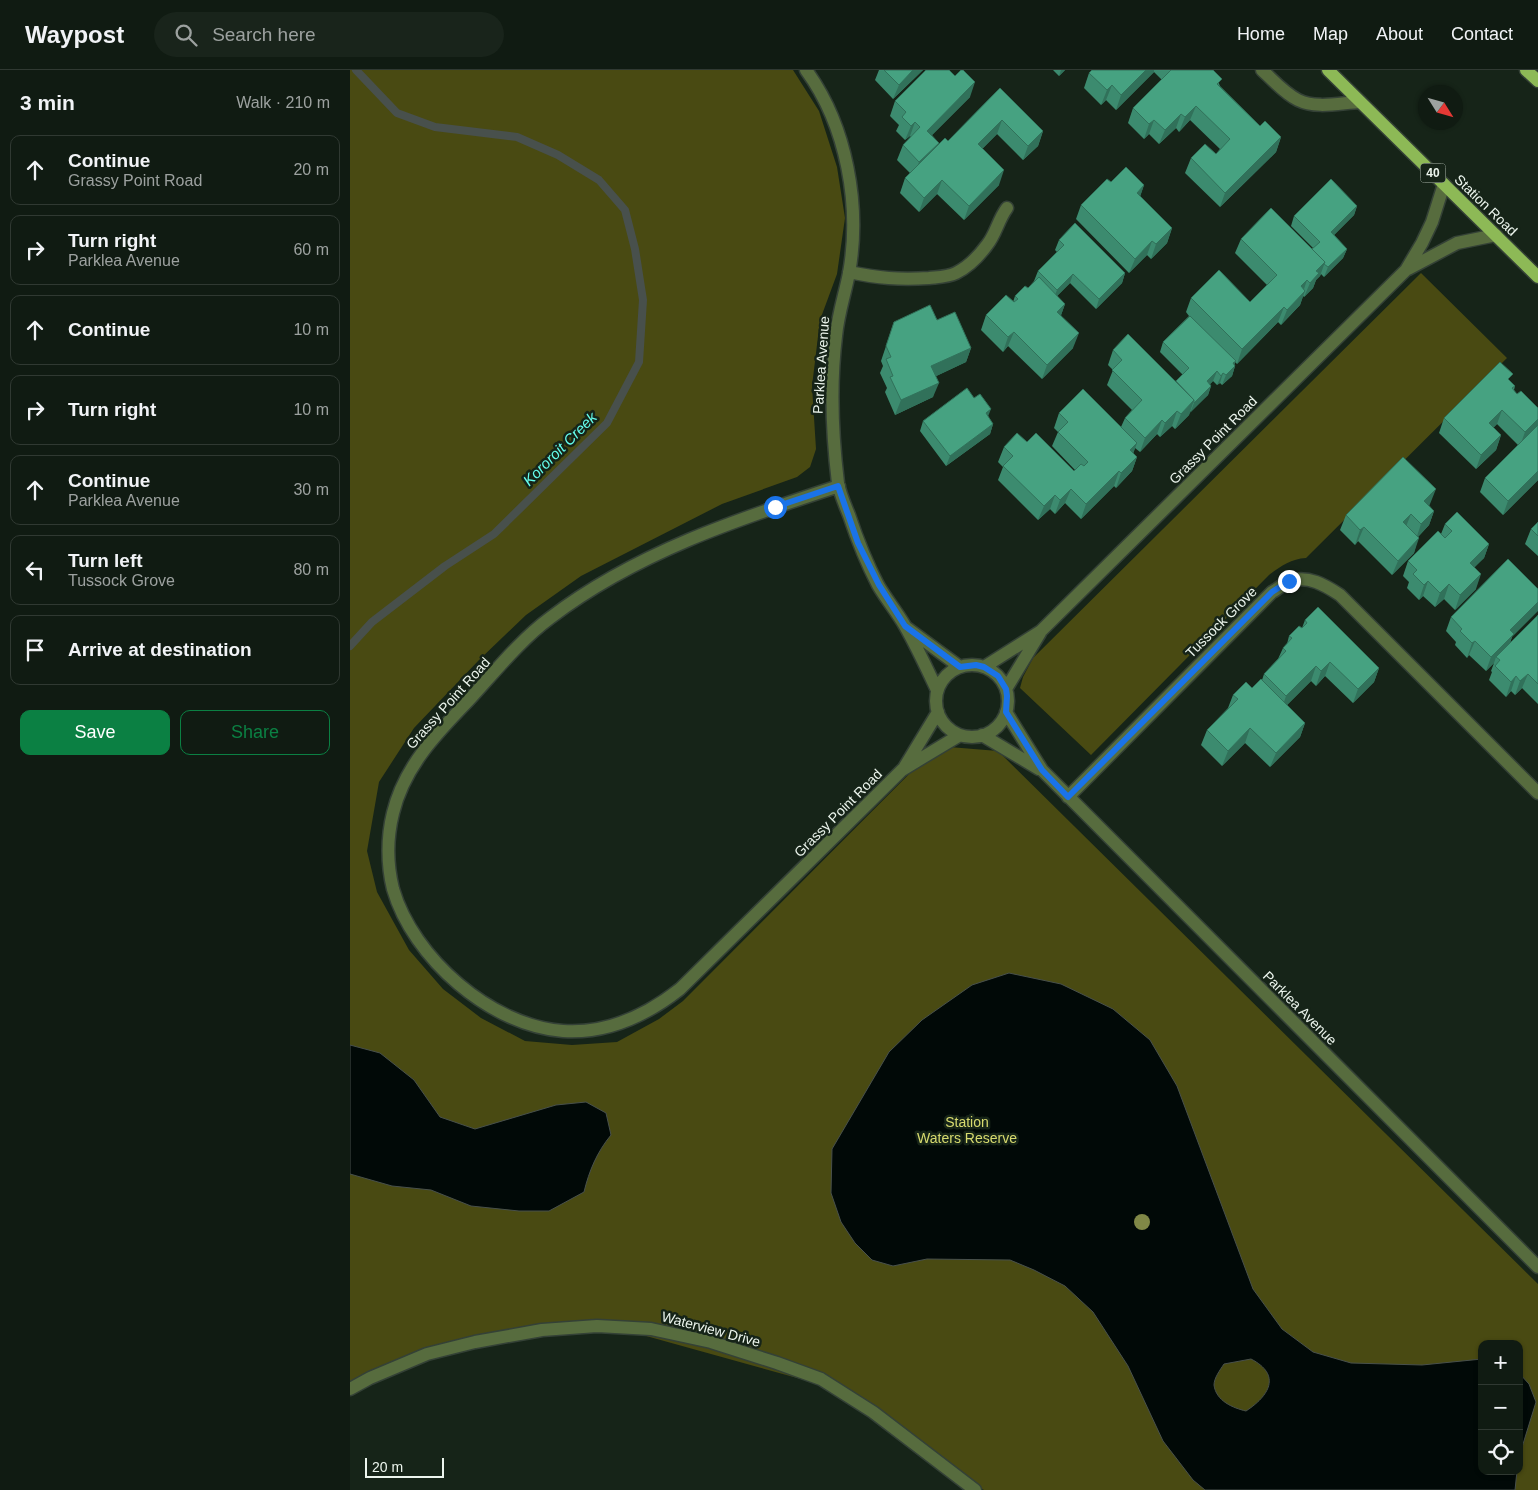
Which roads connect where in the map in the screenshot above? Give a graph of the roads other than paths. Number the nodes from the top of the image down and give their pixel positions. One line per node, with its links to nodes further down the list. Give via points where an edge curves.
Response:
1 (806, 70): 9 (street, Parklea Avenue, via 827,105 846,163 852,206)
2 (1262, 70): 4 (street, via 1298,100 1316,104)
3 (1328, 70): 4 (main road, Station Road / 40)
4 (1360, 102): 5 (main road, Station Road / 40)
5 (1444, 184): 7 (main road, Station Road / 40); 8 (street, Grassy Point Road, via 1432,222)
6 (1007, 208): 9 (street, via 988,244 974,260 954,274 904,279)
7 (1496, 235): 8 (street, Grassy Point Road, via 1457,243); 10 (main road, Station Road / 40)
8 (1406, 270): 13 (street, Grassy Point Road)
9 (849, 272): 11 (street, Parklea Avenue, via 836,335 833,373 832,432)
10 (1538, 276)
11 (838, 486): 12 (street, Parklea Avenue, via 858,543); 22 (street, Grassy Point Road, via 715,529 650,557 597,584 548,620 432,738 413,764 400,789 393,814 389,867 394,890 420,943 440,966 491,1008 539,1027 564,1031 596,1029 644,1014 680,989)
12 (905, 626): 14 (street, Parklea Avenue); 17 (street, Parklea Avenue)
13 (1041, 631): 15 (street, Grassy Point Road); 16 (street, Grassy Point Road)
14 (960, 667): 15 (street); 17 (street, via 946,676)
15 (984, 667): 16 (street, via 998,676)
16 (1006, 689): 19 (street)
17 (937, 690): 18 (street)
18 (938, 712): 20 (street, via 946,726); 22 (street, Grassy Point Road)
19 (1006, 712): 21 (street, via 997,726); 23 (street, Parklea Avenue)
20 (960, 735): 21 (street); 22 (street, Grassy Point Road)
21 (982, 735): 23 (street, Parklea Avenue)
22 (902, 770)
23 (1042, 770): 25 (street, Parklea Avenue)
24 (1538, 793): 25 (street, Tussock Grove, via 1340,595 1317,582 1303,579 1289,581 1272,592)
25 (1068, 797): 26 (street, Parklea Avenue)
26 (1538, 1267)
27 (350, 1389): 28 (street, Waterview Drive, via 427,1354 475,1342 560,1328 651,1329 711,1342 821,1380 874,1412)
28 (975, 1490)

